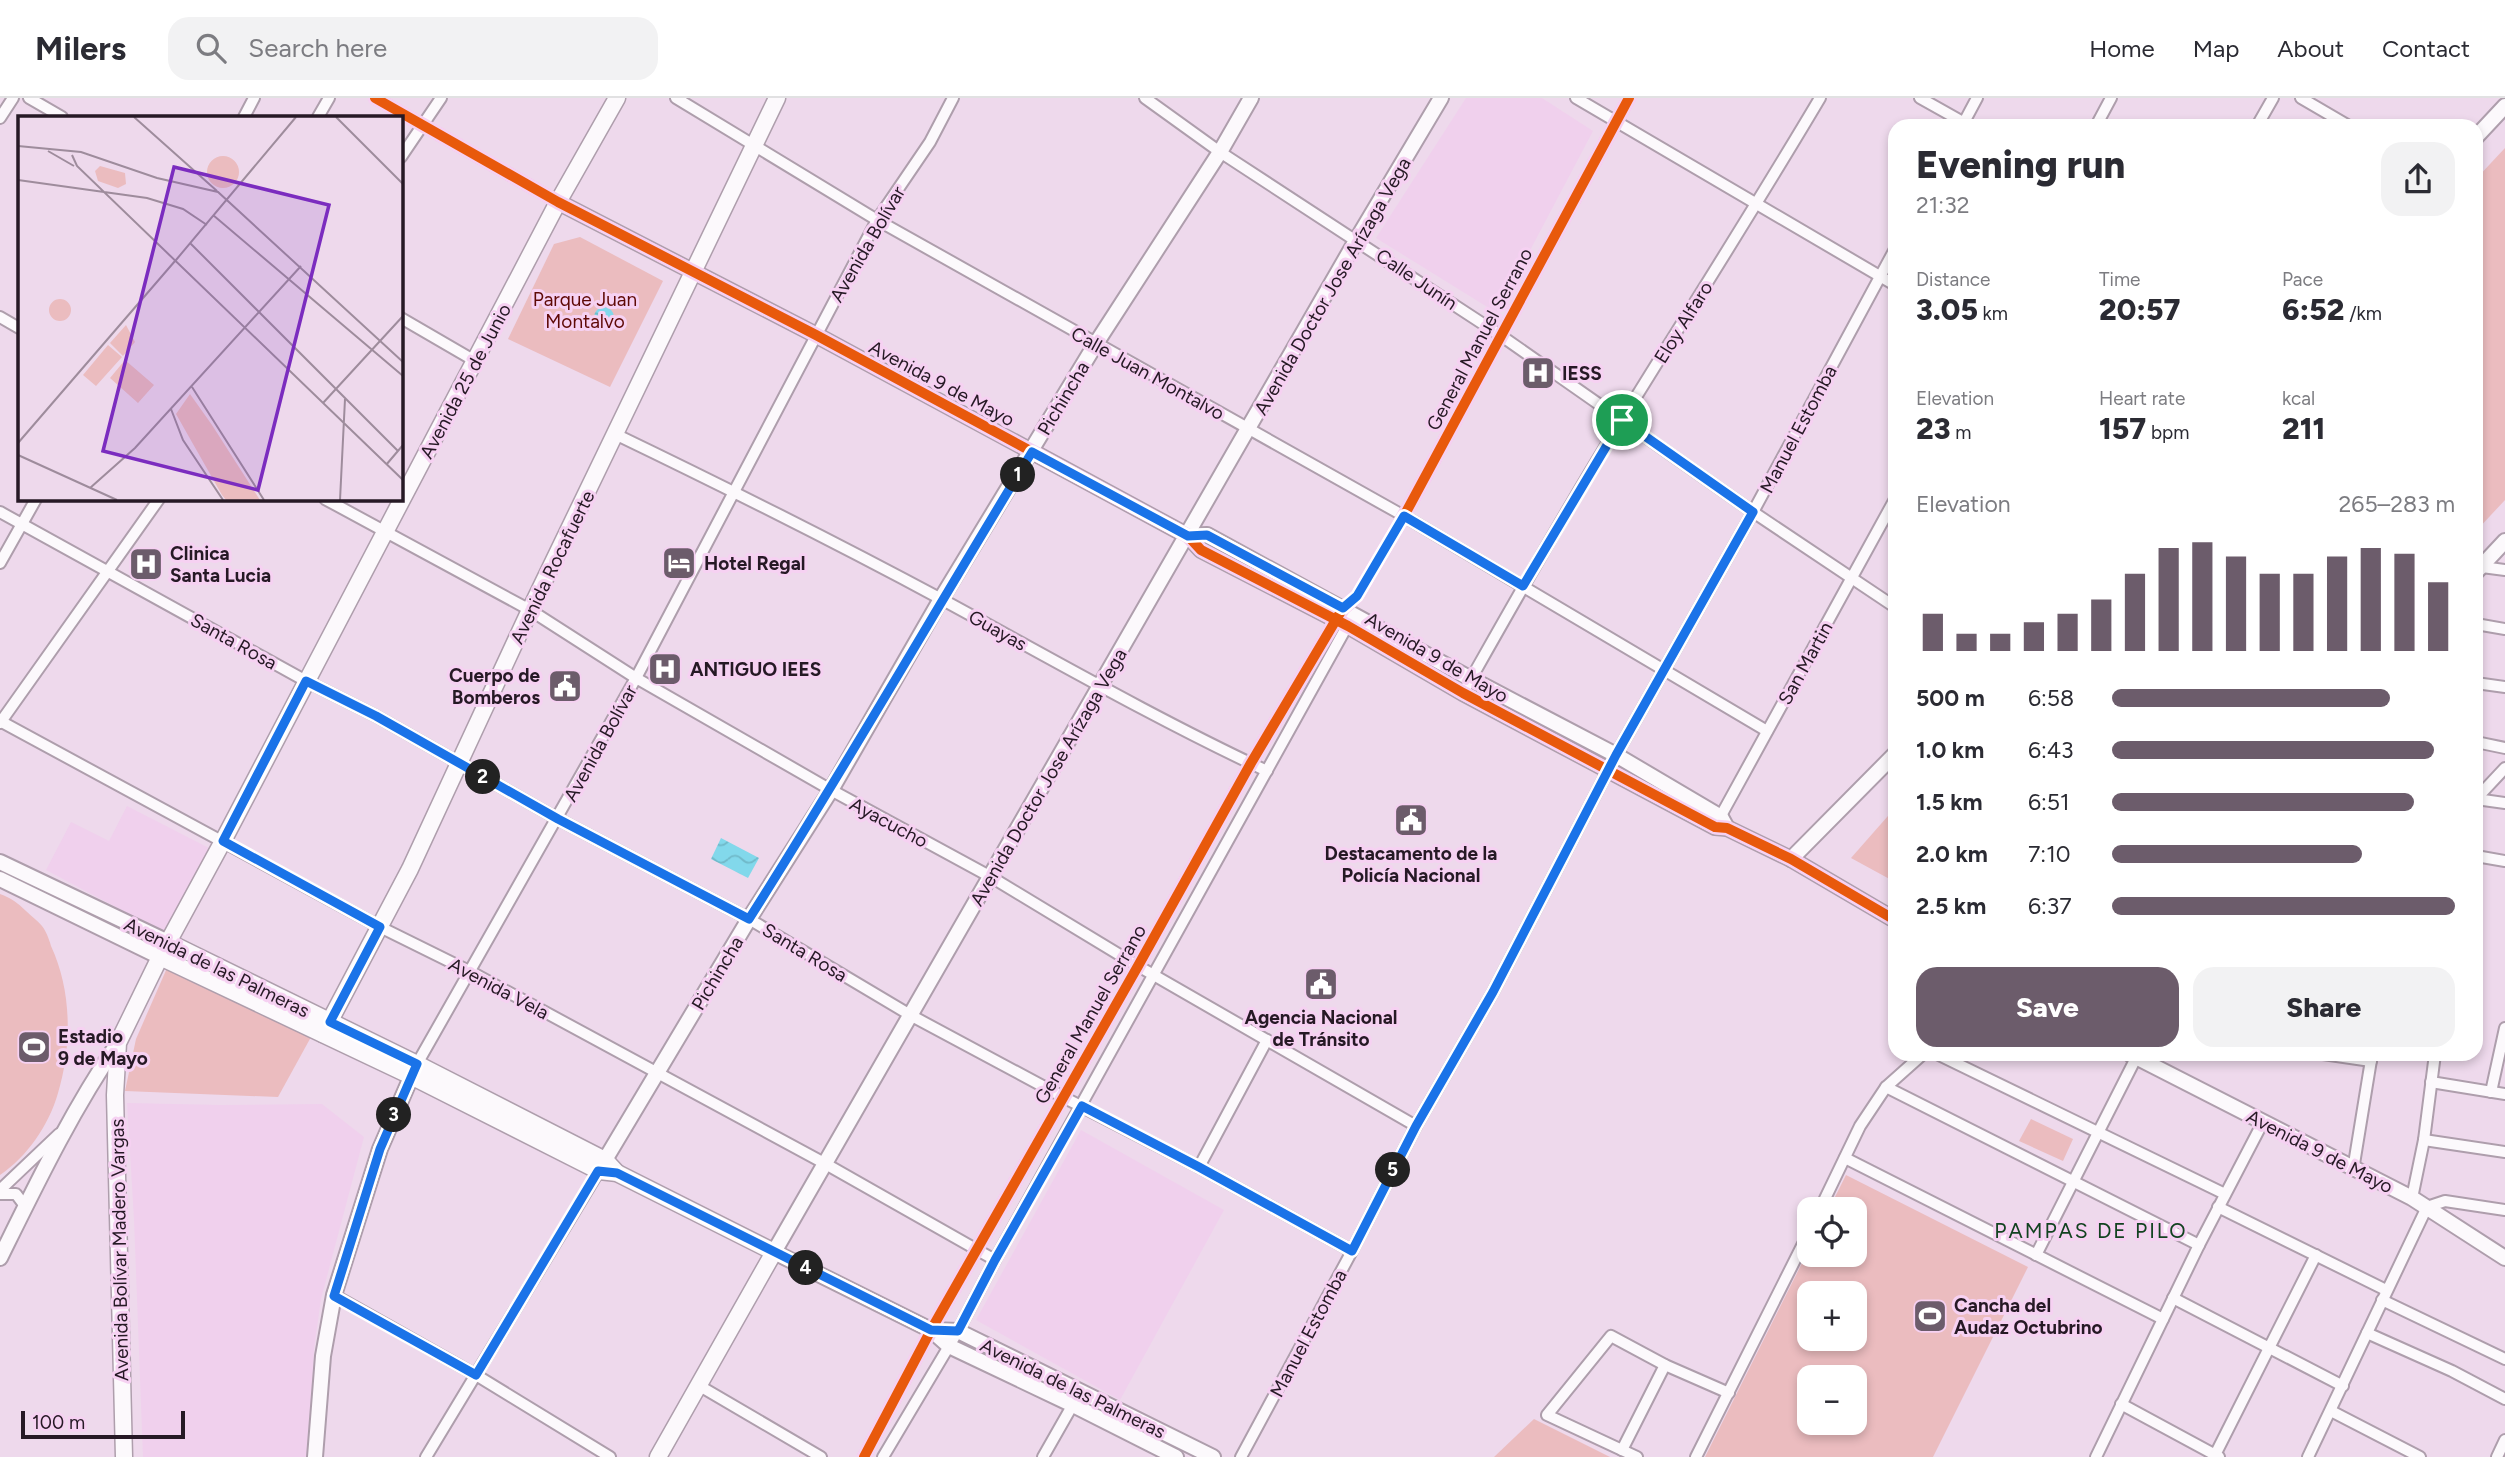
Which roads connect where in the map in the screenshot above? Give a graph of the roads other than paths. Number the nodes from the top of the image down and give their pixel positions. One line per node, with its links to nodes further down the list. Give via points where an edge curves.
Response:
1 (13, 98): 26 (street)
2 (29, 98): 23 (street)
3 (254, 98): 24 (street)
4 (329, 98): 25 (street)
5 (375, 98): 33 (street, Avenida 9 de Mayo)
6 (441, 98): 33 (street)
7 (617, 98): 38 (main road, Avenida 25 de Junio)
8 (676, 98): 35 (street, Calle Juan Montalvo)
9 (777, 98): 35 (main road, Avenida Rocafuerte)
10 (953, 98): 40 (street, Avenida Bolívar, via 930,142)
11 (1144, 98): 36 (street, Calle Junín)
12 (1251, 98): 36 (street, Pichincha)
13 (1441, 98): 41 (street, Avenida Doctor Jose Arízaga Vega)
14 (1576, 98): 32 (street)
15 (1629, 98): 32 (street, General Manuel Serrano)
16 (1820, 98): 39 (street, Eloy Alfaro)
17 (1920, 98): 27 (street)
18 (1977, 98): 28 (street)
19 (2111, 98): 29 (street)
20 (2273, 98): 30 (street)
21 (2301, 98): 31 (street)
22 (2505, 106): 34 (street)
23 (60, 116)
24 (245, 116)
25 (319, 116)
26 (0, 118)
27 (1955, 119)
28 (1968, 119)
29 (2100, 119)
30 (2260, 119)
31 (2337, 119)
32 (1616, 122): 39 (street); 50 (street, General Manuel Serrano)
33 (423, 124): 37 (street); 38 (street, Avenida 9 de Mayo)
34 (2483, 130)
35 (755, 145): 40 (street, Calle Juan Montalvo); 43 (main road, Avenida Rocafuerte)
36 (1220, 152): 41 (street, Calle Junín); 51 (street, Pichincha)
37 (402, 156)
38 (558, 202): 43 (street, Avenida 9 de Mayo); 52 (main road, Avenida 25 de Junio)
39 (1756, 205): 44 (street); 53 (street, Eloy Alfaro)
40 (877, 220): 49 (street, Avenida Bolívar); 51 (street, Calle Juan Montalvo)
41 (1357, 239): 50 (street, Calle Junín); 54 (street, Avenida Doctor Jose Arízaga Vega)
42 (1888, 262): 44 (street, Manuel Estomba)
43 (694, 272): 49 (street, Avenida 9 de Mayo); 55 (main road, Avenida Rocafuerte)
44 (1881, 276): 45 (street); 62 (street, Manuel Estomba)
45 (1888, 280)
46 (0, 317): 48 (street)
47 (402, 319): 52 (street)
48 (18, 327)
49 (816, 335): 56 (street, Avenida 9 de Mayo); 57 (street, Avenida Bolívar)
50 (1500, 335): 53 (street, Calle Junín); 64 (street, General Manuel Serrano)
51 (1095, 345): 54 (street, Calle Juan Montalvo); 56 (street, Pichincha)
52 (475, 361): 66 (main road, Avenida 25 de Junio)
53 (1622, 420): 62 (street, Calle Junín); 75 (street, Eloy Alfaro)
54 (1248, 429): 64 (street, Calle Juan Montalvo); 67 (street, Avenida Doctor Jose Arízaga Vega)
55 (615, 434): 57 (street, Guayas); 78 (main road, Avenida Rocafuerte)
56 (1032, 452): 67 (street, Avenida 9 de Mayo); 76 (street, Pichincha)
57 (733, 491): 76 (street, Guayas); 83 (street, Avenida Bolívar)
58 (35, 500): 65 (street)
59 (158, 500): 73 (street)
60 (327, 500): 66 (street, Ayacucho)
61 (0, 512): 65 (street, Santa Rosa)
62 (1753, 512): 74 (street, Calle Junín); 82 (street, Manuel Estomba)
63 (1888, 512): 74 (street, San Martin)
64 (1404, 516): 75 (street, Calle Juan Montalvo); 79 (street, General Manuel Serrano)
65 (22, 525): 69 (street); 73 (street, Santa Rosa)
66 (385, 533): 78 (street, Ayacucho); 85 (main road, Avenida 25 de Junio)
67 (1188, 536): 79 (street, Avenida 9 de Mayo, via 1201,550); 87 (street, Avenida Doctor Jose Arízaga Vega)
68 (2505, 541): 70 (street)
69 (0, 563)
70 (2483, 565)
71 (2483, 569): 72 (street)
72 (2505, 570)
73 (108, 571): 85 (street, Santa Rosa); 90 (street)
74 (1853, 579): 77 (street, Calle Junín); 91 (street, San Martin)
75 (1523, 586): 82 (street, Calle Juan Montalvo); 84 (street, Eloy Alfaro)
76 (941, 599): 87 (street, Guayas); 101 (street, Pichincha)
77 (1888, 602)
78 (530, 610): 83 (street, Ayacucho); 97 (main road, Avenida Rocafuerte)
79 (1345, 617): 84 (street, Avenida 9 de Mayo); 89 (street, Avenida 9 de Mayo); 96 (street, General Manuel Serrano); 99 (street, General Manuel Serrano)
80 (2483, 625): 81 (street)
81 (2505, 629)
82 (1665, 670): 91 (street, Calle Juan Montalvo); 94 (street, Manuel Estomba)
83 (636, 678): 101 (street, Ayacucho); 105 (street, Avenida Bolívar)
84 (1471, 679): 89 (street, Eloy Alfaro); 94 (street, Avenida 9 de Mayo)
85 (306, 681): 97 (street, Santa Rosa); 107 (main road, Avenida 25 de Junio)
86 (2483, 684): 88 (street)
87 (1099, 687): 96 (street, Guayas); 112 (street, Avenida Doctor Jose Arízaga Vega)
88 (2505, 687)
89 (1463, 693): 100 (street, Avenida 9 de Mayo)
90 (0, 722): 107 (street, Avenida Vela)
91 (1767, 731): 106 (street, San Martin)
92 (2483, 744): 93 (street)
93 (2505, 748)
94 (1616, 755): 100 (street, Manuel Estomba); 106 (street, Avenida 9 de Mayo)
95 (1888, 761): 109 (street)
96 (1251, 763): 99 (street, Guayas); 118 (street, General Manuel Serrano)
97 (460, 764): 105 (street, Santa Rosa); 116 (main road, Avenida Rocafuerte)
98 (2505, 768): 102 (street)
99 (1267, 771): 120 (street, General Manuel Serrano)
100 (1609, 771): 106 (street, Avenida 9 de Mayo); 143 (street, Manuel Estomba, via 1493,992)
101 (831, 790): 112 (street, Ayacucho); 115 (street, Pichincha)
102 (2483, 792)
103 (2483, 800): 104 (street)
104 (2505, 803)
105 (558, 819): 115 (street, Santa Rosa); 119 (street, Avenida Bolívar)
106 (1721, 824): 109 (street, Avenida 9 de Mayo)
107 (223, 841): 116 (street, Avenida Vela); 117 (main road, Avenida 25 de Junio)
108 (2483, 857): 110 (street)
109 (1791, 859): 114 (street, Avenida 9 de Mayo)
110 (2505, 861)
111 (0, 862): 117 (street, Avenida de las Palmeras)
112 (991, 877): 118 (street, Ayacucho); 121 (street, Avenida Doctor Jose Arízaga Vega)
113 (0, 879): 117 (street, Avenida de las Palmeras)
114 (1888, 916)
115 (749, 919): 121 (street, Santa Rosa); 134 (street, Pichincha)
116 (380, 927): 119 (street, Avenida Vela); 122 (main road, Avenida Rocafuerte)
117 (164, 950): 122 (main road, Avenida de las Palmeras); 126 (main road, Avenida 25 de Junio)
118 (1138, 966): 120 (street, Ayacucho); 139 (street, General Manuel Serrano)
119 (471, 972): 133 (street, Avenida Bolívar); 134 (street, Avenida Vela)
120 (1154, 974): 124 (street, Ayacucho); 140 (street, General Manuel Serrano)
121 (912, 1016): 139 (street, Santa Rosa); 148 (street, Avenida Doctor Jose Arízaga Vega)
122 (326, 1028): 133 (main road, Avenida de las Palmeras)
123 (2505, 1028): 125 (street)
124 (1267, 1041): 143 (street, Ayacucho); 150 (street)
125 (2504, 1041): 137 (street)
126 (118, 1043): 142 (street, Avenida 25 de Junio); 193 (main road, Avenida Bolívar Madero Vargas, via 115,1095)
127 (1915, 1061): 136 (street)
128 (1951, 1061): 144 (street)
129 (2132, 1061): 144 (street)
130 (2146, 1061): 141 (street, Avenida 9 de Mayo)
131 (2370, 1061): 151 (street)
132 (2434, 1061): 135 (street)
133 (414, 1070): 149 (main road, Avenida de las Palmeras); 172 (street, Avenida Bolívar, via 380,1149)
134 (657, 1073): 148 (street, Avenida Vela); 149 (street, Pichincha)
135 (2431, 1082): 137 (street); 145 (street)
136 (1886, 1087): 147 (street); 152 (street)
137 (2491, 1092): 138 (street)
138 (2505, 1094)
139 (1063, 1097): 140 (street, Santa Rosa); 162 (street, General Manuel Serrano)
140 (1082, 1106): 150 (street, Santa Rosa); 170 (street, General Manuel Serrano)
141 (2263, 1122): 151 (street, Avenida 9 de Mayo); 154 (street)
142 (69, 1125): 153 (street); 157 (street, Avenida 25 de Junio)
143 (1416, 1126): 163 (street, Manuel Estomba)
144 (2097, 1132): 152 (street); 154 (street)
145 (2424, 1140): 146 (street); 156 (street)
146 (2505, 1152)
147 (1845, 1158): 155 (street); 165 (street)
148 (824, 1163): 162 (street, Avenida Vela); 164 (street, Avenida Doctor Jose Arízaga Vega)
149 (602, 1165): 164 (main road, Avenida de las Palmeras); 182 (street, Pichincha)
150 (1199, 1167): 163 (street, Santa Rosa)
151 (2353, 1170): 156 (street, Avenida 9 de Mayo)
152 (2071, 1182): 161 (street); 165 (street)
153 (0, 1192): 157 (street, via 16,1194)
154 (2225, 1194): 158 (street)
155 (1826, 1197)
156 (2412, 1198): 159 (street, Avenida 9 de Mayo)
157 (26, 1206): 168 (street, Avenida 25 de Junio)
158 (2218, 1207): 161 (street); 166 (street)
159 (2427, 1207): 160 (street, via 2445,1201); 169 (street, Avenida 9 de Mayo); 171 (street)
160 (2505, 1210)
161 (2199, 1245): 173 (street)
162 (976, 1249): 170 (street, Avenida Vela); 175 (street, General Manuel Serrano)
163 (1352, 1251): 204 (street, Manuel Estomba)
164 (774, 1252): 175 (street, Avenida de las Palmeras); 183 (main road, Avenida Doctor Jose Arízaga Vega)
165 (2036, 1255): 174 (street)
166 (2316, 1255): 171 (street); 179 (street)
167 (1797, 1256): 185 (street)
168 (0, 1258)
169 (2505, 1258)
170 (995, 1260): 176 (street, General Manuel Serrano)
171 (2384, 1295): 177 (street); 180 (street)
172 (334, 1296): 182 (street); 194 (street, Avenida Bolívar, via 323,1356)
173 (2173, 1298): 174 (street); 179 (street)
174 (2163, 1319): 188 (street)
175 (931, 1330): 176 (street, Avenida de las Palmeras); 178 (street, Avenida de las Palmeras); 199 (street, General Manuel Serrano)
176 (958, 1331): 178 (street, General Manuel Serrano); 186 (street, Avenida de las Palmeras)
177 (2367, 1333): 184 (street); 187 (street)
178 (949, 1346): 186 (street, Avenida de las Palmeras); 200 (street, General Manuel Serrano)
179 (2270, 1349): 184 (street); 192 (street)
180 (2505, 1359)
181 (1665, 1365): 185 (street); 191 (street); 191 (street, via 1611,1336 1546,1415)
182 (476, 1375): 195 (street, Pichincha); 196 (street)
183 (698, 1385): 197 (main road, Avenida Doctor Jose Arízaga Vega); 198 (street)
184 (2343, 1386): 189 (street)
185 (1729, 1394): 206 (street)
186 (1077, 1399): 201 (street); 202 (street, Avenida de las Palmeras); 203 (street, Avenida de las Palmeras)
187 (2505, 1399)
188 (2121, 1404): 192 (street); 207 (street)
189 (2331, 1411): 208 (street); 209 (street)
190 (2505, 1440): 210 (street)
191 (1622, 1450): 205 (street)
192 (2217, 1456)
193 (124, 1457)
194 (315, 1457)
195 (426, 1457)
196 (610, 1457)
197 (658, 1457)
198 (821, 1457)
199 (864, 1457)
200 (884, 1457)
201 (1043, 1457)
202 (1176, 1457)
203 (1213, 1457)
204 (1241, 1457)
205 (1637, 1457)
206 (1696, 1457)
207 (2096, 1457)
208 (2308, 1457)
209 (2420, 1457)
210 (2497, 1457)

